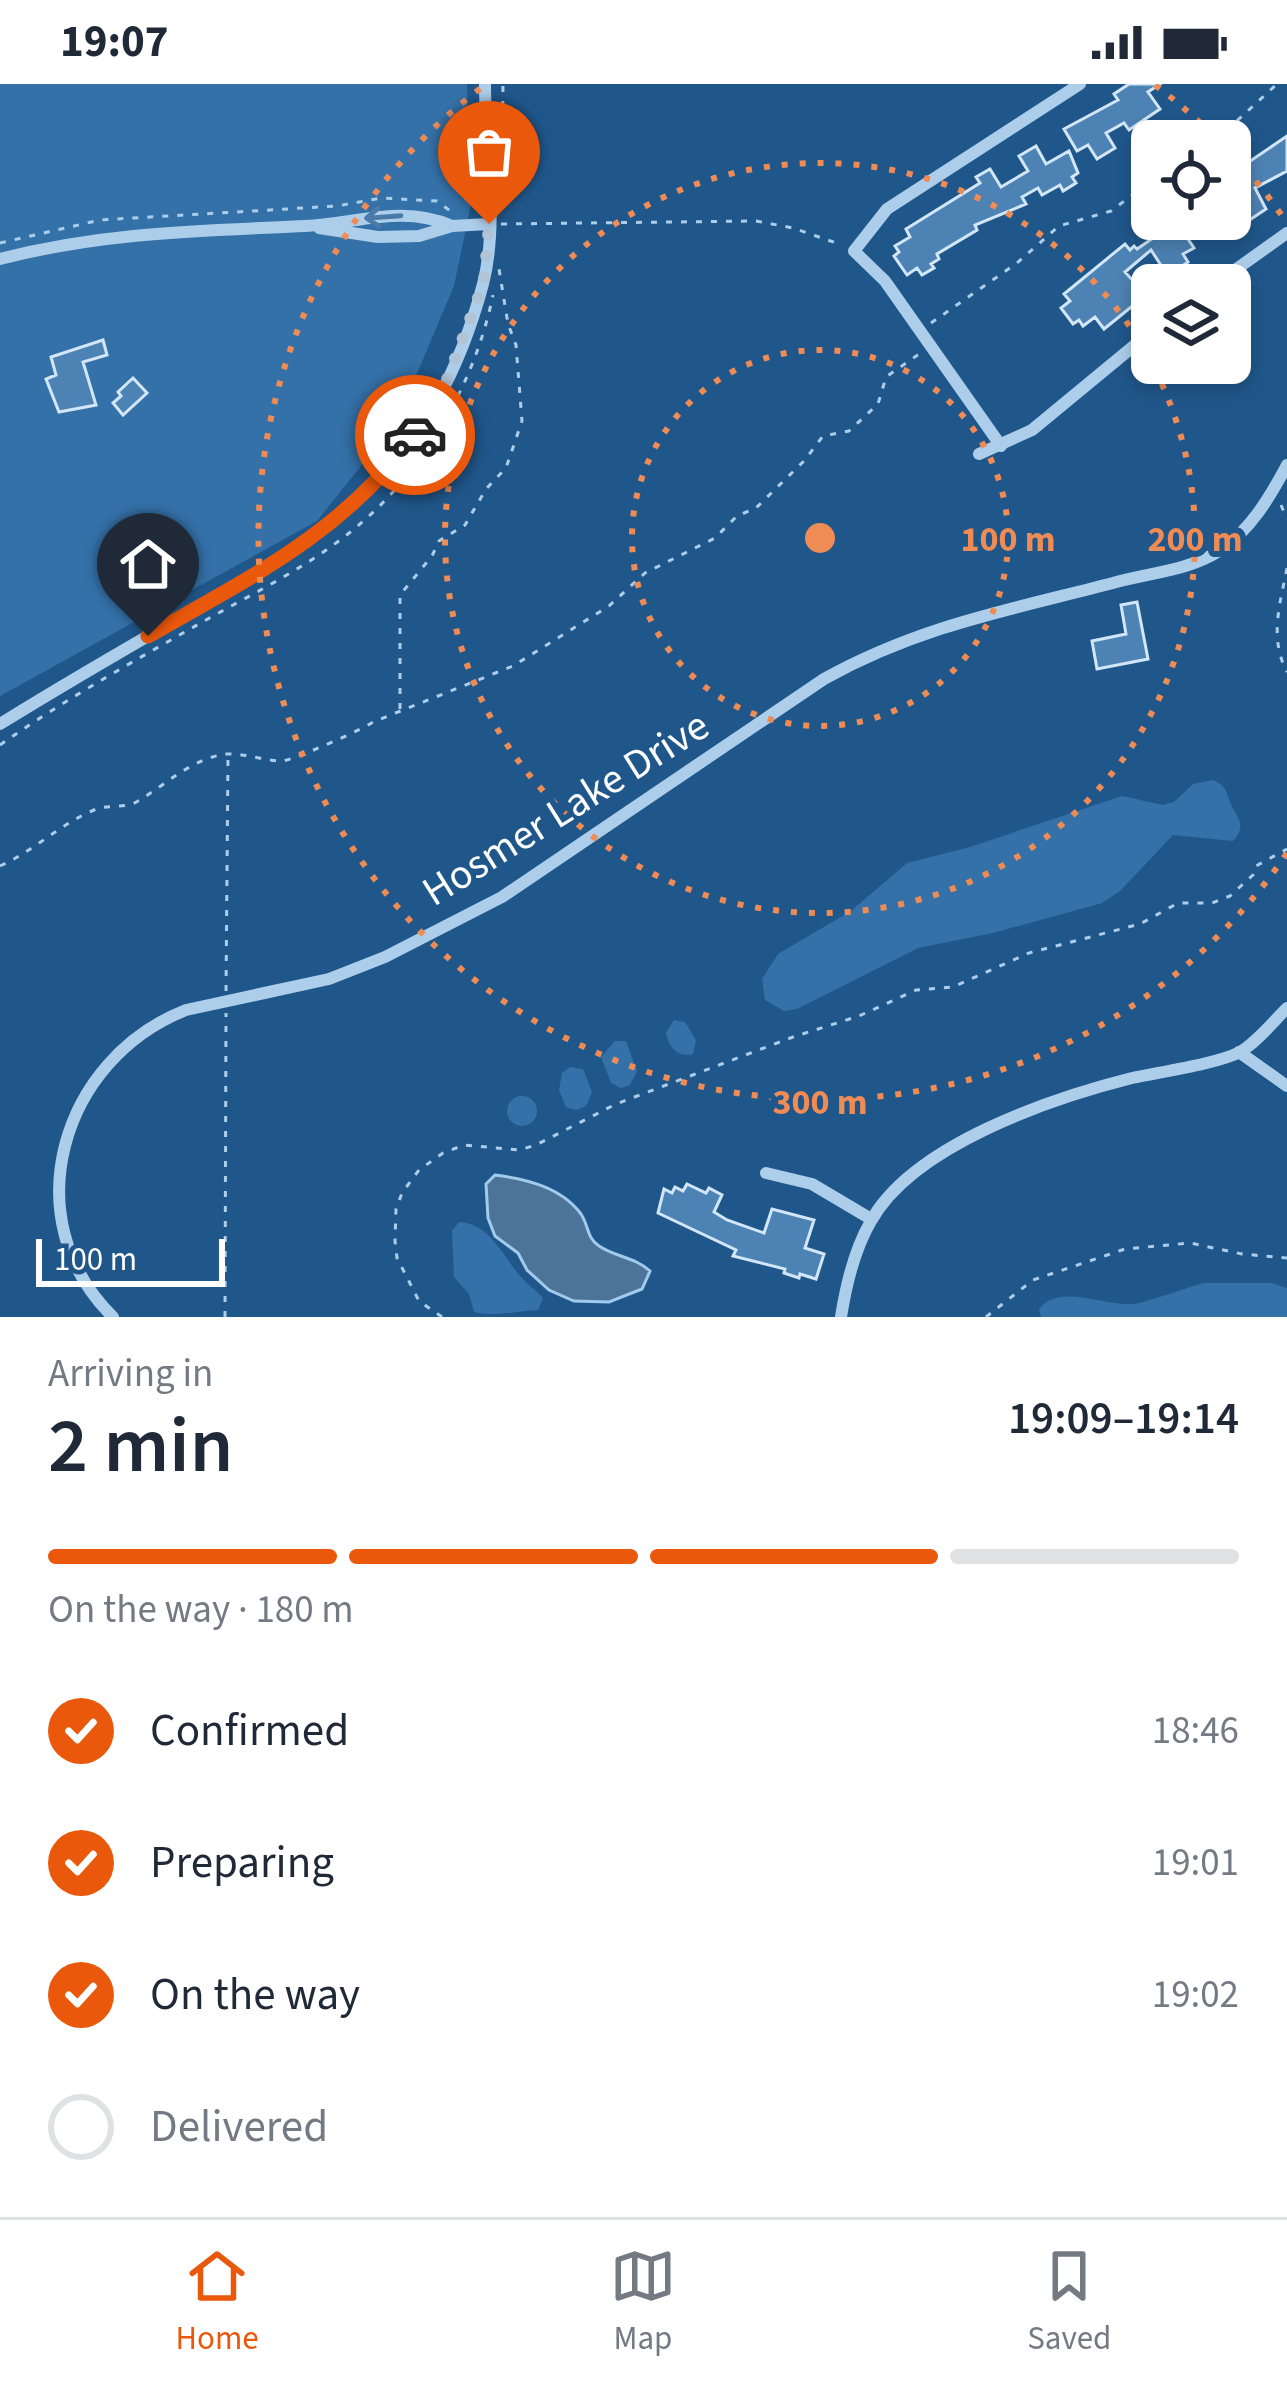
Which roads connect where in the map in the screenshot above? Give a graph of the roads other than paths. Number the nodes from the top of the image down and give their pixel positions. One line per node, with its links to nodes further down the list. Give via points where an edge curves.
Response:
1 (485, 84): 3 (street)
2 (1080, 84): 10 (street, via 887,209 854,251 885,280)
3 (489, 224): 5 (street); 13 (street, via 484,282 448,377 422,425 360,500 282,560)
4 (312, 226): 5 (street, one-way to 4, via 386,215); 5 (street, via 378,237); 7 (street, via 130,233)
5 (455, 226)
6 (1287, 232): 8 (street)
7 (0, 259)
8 (1243, 264)
9 (1131, 349): 10 (street, via 1032,430)
10 (1000, 446): 11 (street)
11 (980, 454)
12 (1287, 465): 19 (street, Hosmer Lake Drive, via 1243,532 1217,553 879,649 502,897 329,979 163,1019 84,1092 59,1175 59,1210 80,1275)
13 (0, 724)
14 (1287, 1008): 15 (street)
15 (1239, 1052): 16 (street); 18 (street, via 1116,1082 983,1130 928,1162)
16 (1287, 1087)
17 (766, 1173): 18 (street, via 812,1184)
18 (871, 1219): 20 (street)
19 (113, 1317)
20 (841, 1317)

